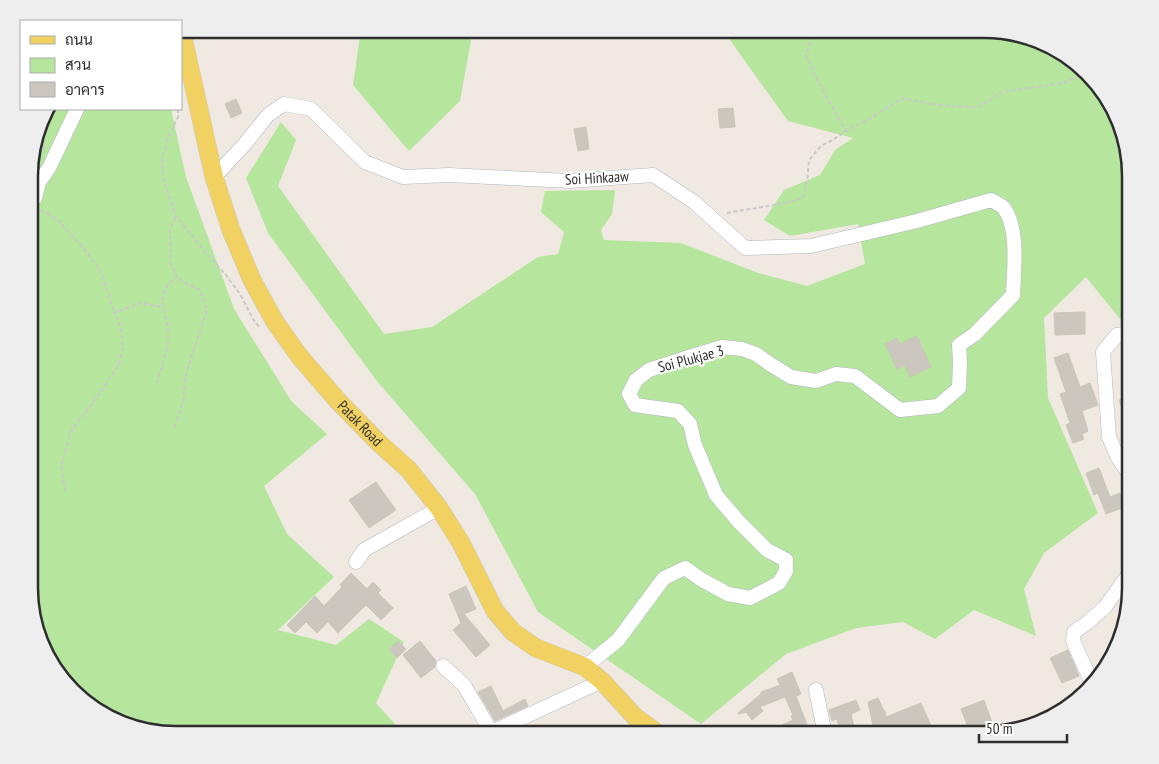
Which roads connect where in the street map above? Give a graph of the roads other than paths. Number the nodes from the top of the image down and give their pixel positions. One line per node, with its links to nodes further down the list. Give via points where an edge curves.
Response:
1 (182, 38): 2 (main road, Patak Road)
2 (186, 72): 4 (main road, Patak Road)
3 (77, 110): 5 (street)
4 (214, 177): 6 (street, Soi Hinkaaw, via 268,114 284,104 311,109 365,162 403,177 449,175 570,181 653,175 694,202 745,248 812,246 991,200); 9 (main road, Patak Road, via 238,247 274,322 338,401 378,443 410,470)
5 (37, 188)
6 (1003, 207): 13 (street, Soi Plukjae 3, via 1012,225 1015,258 1013,295 975,334 959,345 959,388 938,406 900,410 855,376 836,374 816,381 791,377 756,354 742,349 722,348 688,356 649,370 636,380 629,394 635,405 678,411 690,424 716,495 767,550 786,560 786,571 779,583 750,598 728,594 685,568 664,578 618,640)
7 (1121, 334): 8 (street, via 1103,352 1108,437)
8 (1121, 462)
9 (439, 508): 10 (street, via 364,550); 13 (main road, Patak Road, via 496,611 513,632 536,648)
10 (356, 562)
11 (1121, 585): 14 (street, via 1105,608 1074,632 1073,641)
12 (443, 666): 17 (street, via 464,685)
13 (585, 668): 15 (main road, Patak Road)
14 (1089, 677)
15 (602, 681): 18 (street); 19 (main road, Patak Road)
16 (816, 690): 20 (street)
17 (488, 726)
18 (507, 726)
19 (648, 726)
20 (824, 726)

